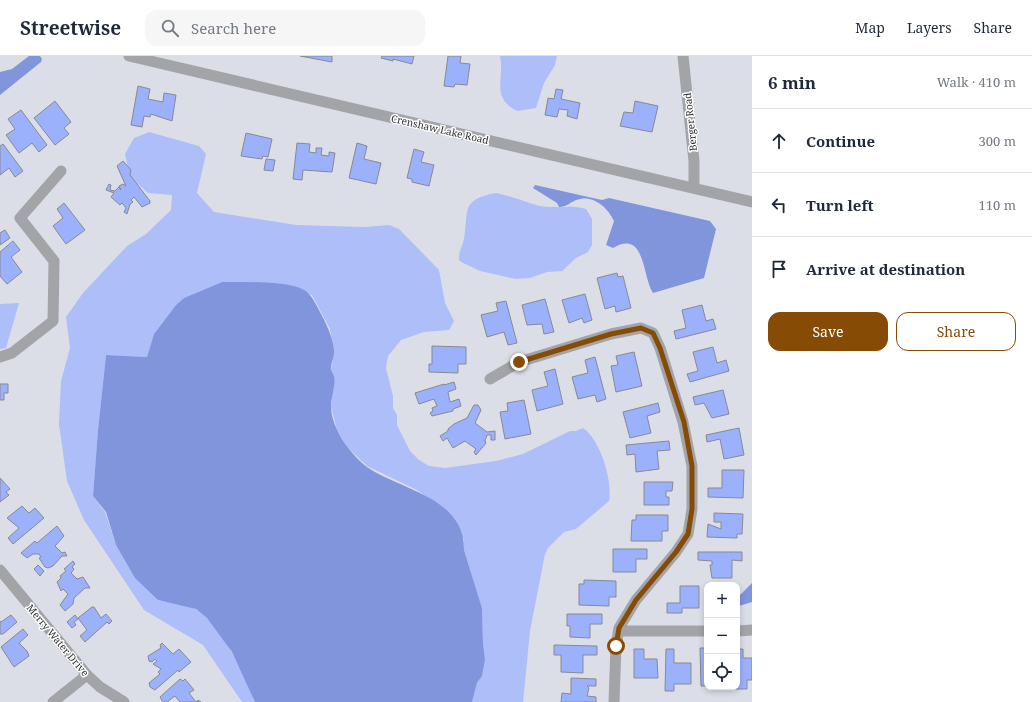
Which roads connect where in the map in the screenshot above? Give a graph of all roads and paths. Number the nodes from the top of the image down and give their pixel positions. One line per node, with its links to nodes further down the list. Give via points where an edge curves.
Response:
1 (128, 56): 4 (street, Crenshaw Lake Road)
2 (683, 56): 4 (street, Berger Road, via 694,161)
3 (61, 171): 6 (street, via 20,218 54,261 53,321 12,353)
4 (694, 188): 5 (street, Crenshaw Lake Road)
5 (752, 202)
6 (0, 356)
7 (490, 379): 10 (street, via 519,362 611,334 641,328 653,333 684,422 692,466 692,509 688,534 636,600)
8 (0, 570): 13 (street, Merry Water Drive)
9 (752, 630): 12 (street)
10 (619, 631): 11 (street); 16 (street)
11 (704, 631)
12 (740, 631)
13 (87, 675): 14 (street); 15 (street, Merry Water Drive, via 100,687)
14 (53, 702)
15 (124, 702)
16 (614, 702)

